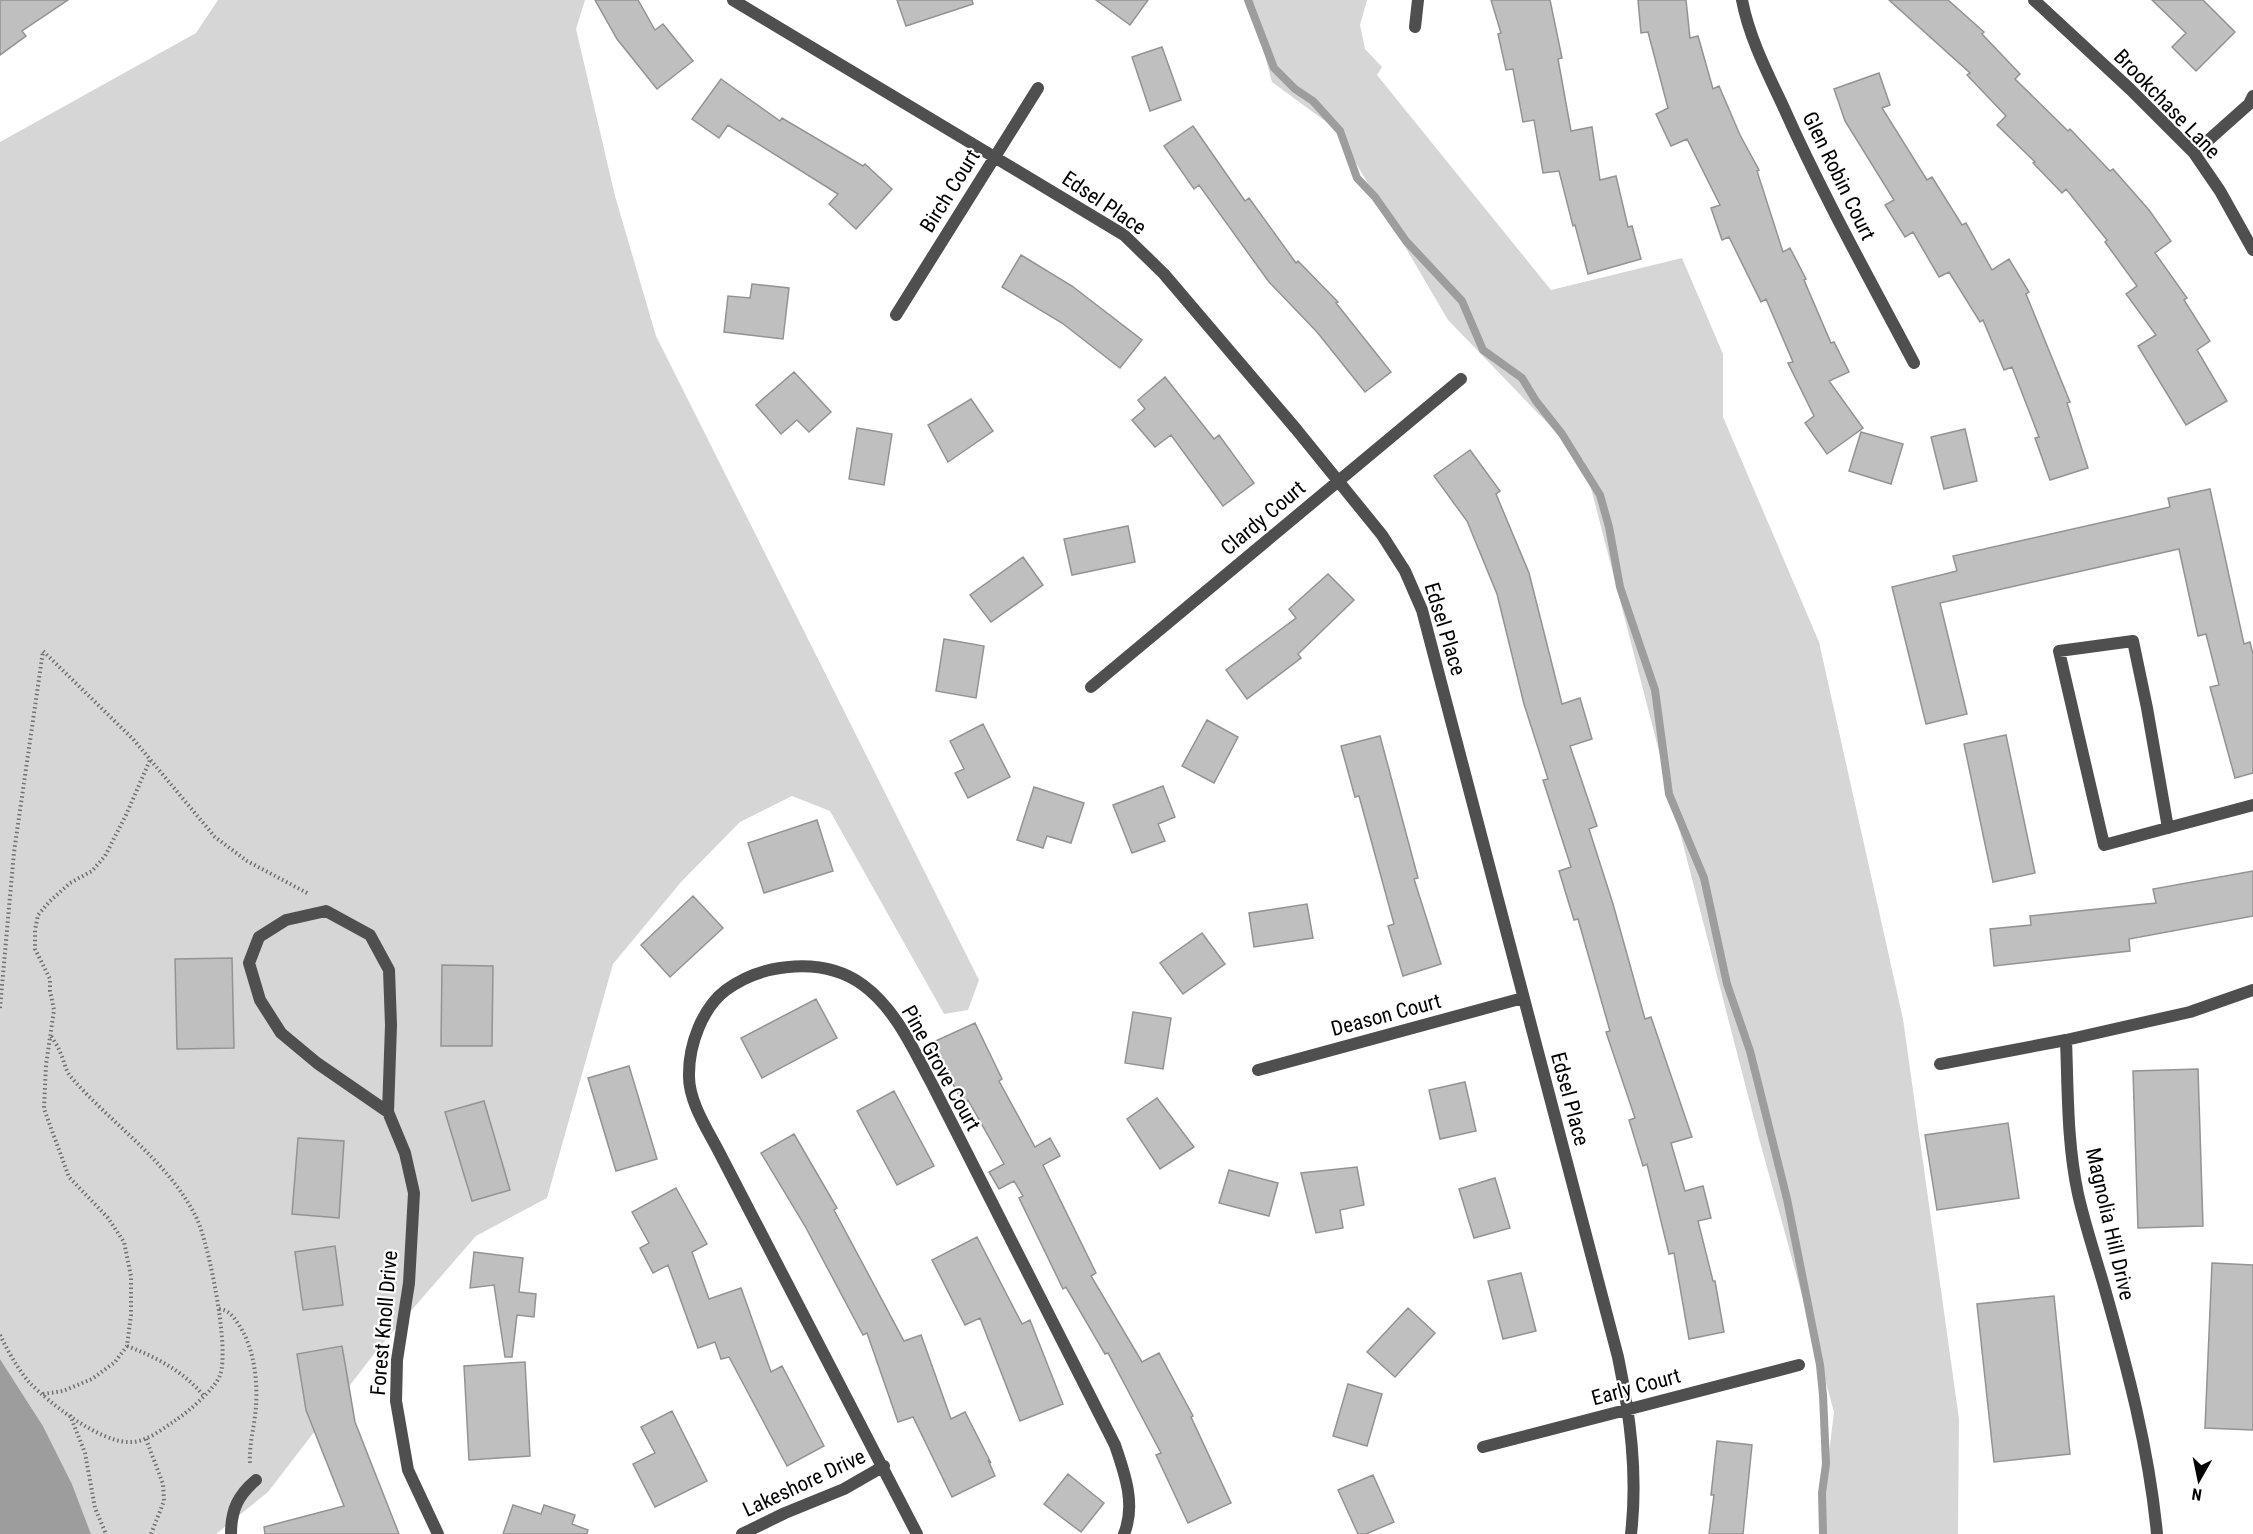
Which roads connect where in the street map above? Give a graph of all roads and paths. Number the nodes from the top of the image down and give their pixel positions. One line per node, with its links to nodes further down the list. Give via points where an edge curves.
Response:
1 (734, 0): 9 (street, Edsel Place)
2 (1418, 0): 5 (street)
3 (1742, 0): 12 (street, Glen Robin Court, via 1756,47 1800,144)
4 (2034, 0): 8 (street, Brookchase Lane)
5 (1415, 27)
6 (1038, 88): 9 (street, Birch Court)
7 (2253, 96): 8 (street)
8 (2194, 153): 10 (street, Brookchase Lane)
9 (995, 157): 11 (street, Birch Court); 14 (street, Edsel Place, via 1124,235 1164,274)
10 (2253, 250)
11 (896, 315)
12 (1914, 363)
13 (1461, 380): 14 (street, Clardy Court)
14 (1338, 481): 15 (street, Clardy Court); 21 (street, Edsel Place, via 1382,535 1405,571 1422,610)
15 (1091, 687)
16 (150, 760): 19 (path, via 215,837 247,861 320,901); 22 (path, via 43,651 14,852); 23 (path, via 105,856 38,915 35,949 50,979 54,1010)
17 (2253, 805): 18 (street)
18 (2168, 828): 18 (street, via 2104,845 2059,651 2133,641)
19 (326, 911): 27 (street, Forest Knoll Drive, via 370,935 389,970); 27 (street, via 286,920 259,937 249,963 260,1000 281,1033)
20 (2253, 990): 24 (street, via 2190,1012)
21 (1523, 998): 26 (street, Deason Court); 34 (street, Edsel Place, via 1618,1357)
22 (0, 1008)
23 (50, 1036): 28 (path, via 68,1074 167,1174 197,1219); 30 (path, via 44,1109 69,1177 108,1218 124,1242 131,1276)
24 (2066, 1040): 25 (street); 48 (street, Magnolia Hill Drive, via 2070,1140 2078,1193 2142,1431)
25 (1940, 1064)
26 (1258, 1070)
27 (388, 1112): 43 (street, Forest Knoll Drive, via 405,1153 414,1193 396,1401 408,1470)
28 (219, 1309): 33 (path, via 222,1371 218,1382); 39 (path, via 232,1315 250,1347 256,1414 249,1453)
29 (0, 1335): 32 (path, via 28,1381)
30 (127, 1346): 32 (path, via 115,1362 92,1379); 33 (path, via 172,1367)
31 (1799, 1365): 34 (street, Early Court)
32 (43, 1394): 35 (path)
33 (203, 1395): 36 (path, via 184,1415)
34 (1628, 1409): 37 (street, Early Court); 47 (street, Edsel Place, via 1634,1482)
35 (70, 1414): 36 (path, via 112,1440); 40 (path, via 85,1453 95,1508)
36 (146, 1439): 41 (path, via 164,1484 164,1501)
37 (1483, 1447)
38 (884, 1466): 44 (street, Lakeshore Drive, via 844,1489); 45 (street, Pine Grove Court); 46 (street, Pine Grove Court, via 711,1137 688,1077 698,1030 712,1005 725,990 761,972 800,967 842,974 864,986 901,1028 1114,1445 1129,1497 1130,1519)
39 (256, 1480): 42 (street, via 234,1506)
40 (106, 1534)
41 (151, 1534)
42 (231, 1534)
43 (438, 1534)
44 (742, 1534)
45 (917, 1534)
46 (1124, 1534)
47 (1631, 1534)
48 (2157, 1534)

